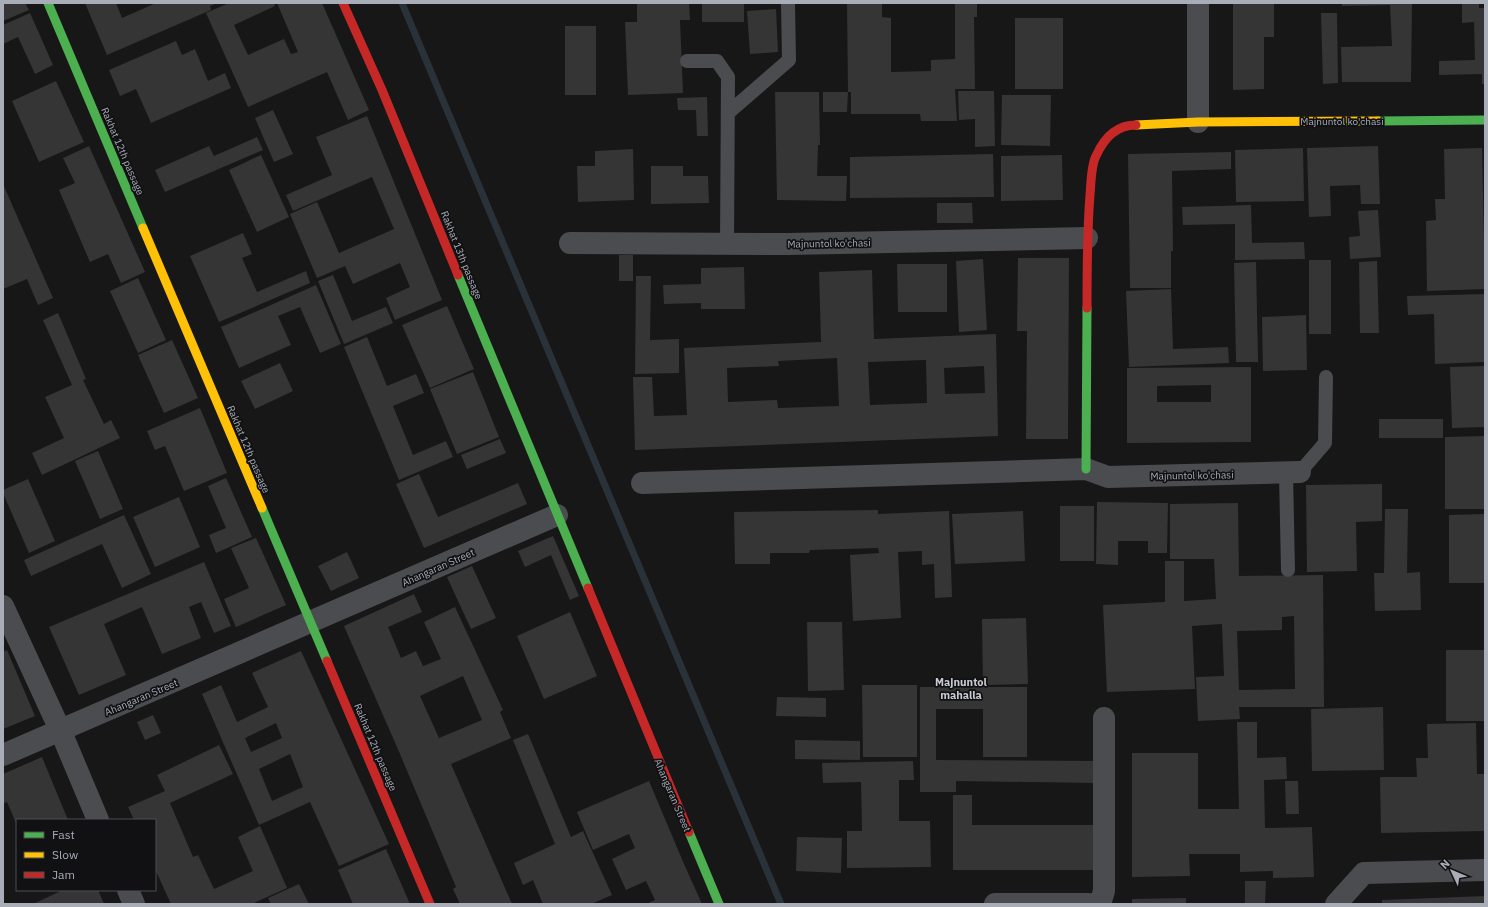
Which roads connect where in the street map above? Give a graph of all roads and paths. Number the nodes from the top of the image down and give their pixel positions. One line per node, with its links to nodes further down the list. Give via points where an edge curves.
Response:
1 (48, 3): 19 (street, Rakhat 12th passage)
2 (343, 3): 16 (street, Rakhat 13th passage, via 382,90)
3 (788, 3): 6 (lane, via 789,60)
4 (1198, 3): 8 (street)
5 (687, 61): 6 (lane, via 717,61 728,77)
6 (728, 113): 11 (lane)
7 (1485, 120): 8 (street, Majnuntol ko'chasi)
8 (1198, 122): 9 (street, Majnuntol ko'chasi, via 1127,125 1109,135 1095,157)
9 (1087, 238): 11 (street, Majnuntol ko'chasi); 13 (street, Majnuntol ko'chasi)
10 (570, 243): 11 (street, Majnuntol ko'chasi)
11 (727, 244)
12 (1326, 377): 14 (lane, via 1326,443)
13 (1086, 469): 14 (street, Majnuntol ko'chasi, via 1108,477); 15 (street, Majnuntol ko'chasi)
14 (1293, 473): 17 (lane)
15 (642, 483)
16 (557, 516): 19 (street, Ahangaran Street); 28 (street, Ahangaran Street)
17 (1288, 570)
18 (3, 606): 21 (street)
19 (311, 623): 21 (street, Ahangaran Street); 27 (street, Rakhat 12th passage)
20 (1104, 718): 31 (street, via 1104,891)
21 (61, 732): 22 (street, Ahangaran Street); 23 (street)
22 (3, 755)
23 (98, 819)
24 (1485, 870): 32 (street, via 1364,873)
25 (128, 891): 26 (street)
26 (134, 904)
27 (430, 904)
28 (719, 904)
29 (995, 904): 30 (street)
30 (1089, 904)
31 (1100, 904)
32 (1336, 904)

